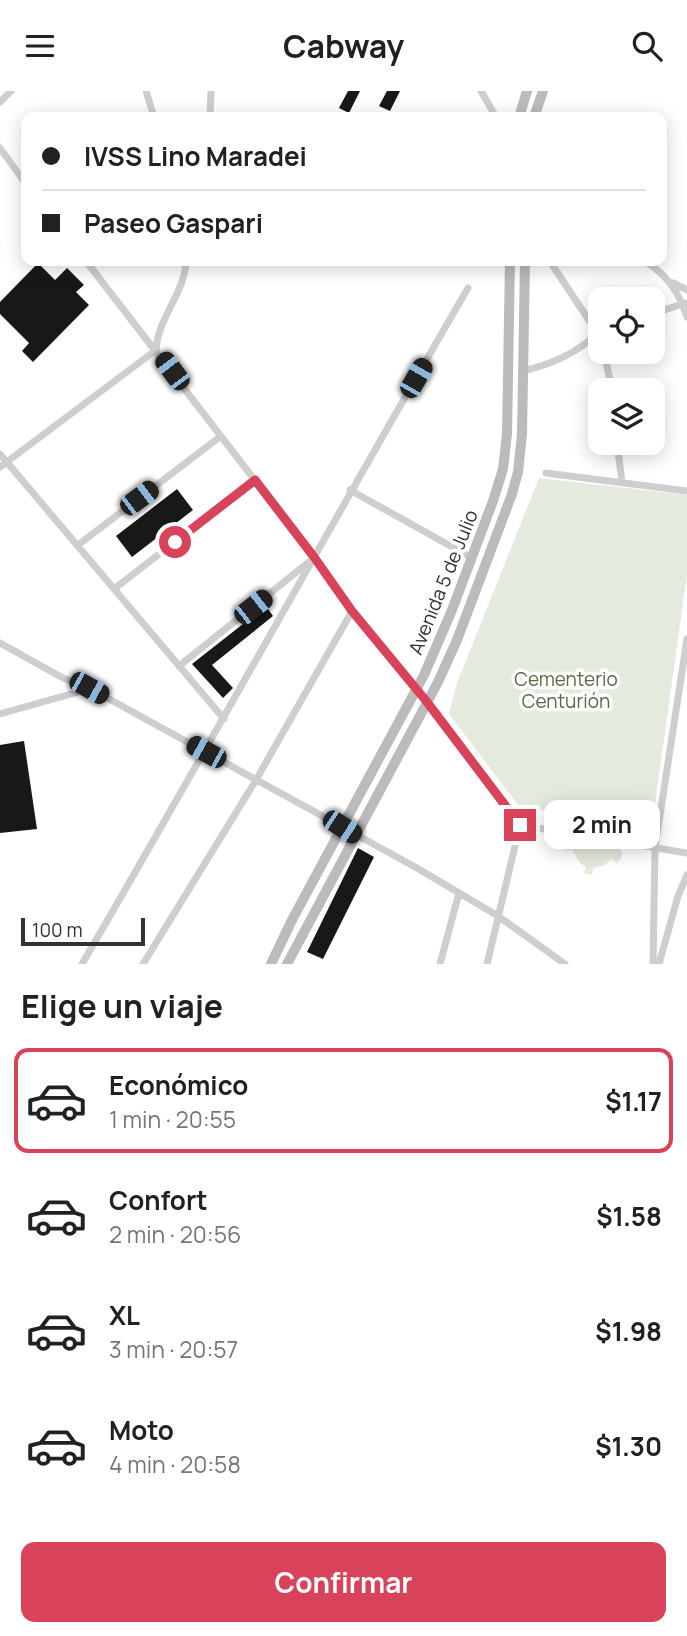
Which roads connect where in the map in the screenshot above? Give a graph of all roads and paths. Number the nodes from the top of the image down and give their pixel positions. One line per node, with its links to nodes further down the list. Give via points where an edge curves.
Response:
1 (11, 91): 7 (street)
2 (146, 91): 8 (street)
3 (211, 91): 9 (street)
4 (481, 91): 10 (street)
5 (527, 91): 11 (street)
6 (543, 91): 12 (street)
7 (0, 102)
8 (152, 112)
9 (210, 112)
10 (493, 112)
11 (521, 112)
12 (536, 112)
13 (0, 148): 14 (street)
14 (21, 177)
15 (90, 266): 29 (street)
16 (186, 266): 29 (street, via 159,327)
17 (507, 266): 42 (street, Avenida 5 de Julio, via 505,456)
18 (524, 266): 30 (street, Avenida 5 de Julio)
19 (553, 266): 27 (street)
20 (651, 266): 21 (street)
21 (670, 281): 23 (street); 24 (street)
22 (468, 288): 38 (street)
23 (687, 290)
24 (685, 303): 25 (street); 26 (street)
25 (665, 310)
26 (687, 317)
27 (588, 319)
28 (588, 343): 30 (street, via 546,366)
29 (156, 349): 31 (street); 34 (street)
30 (523, 371): 50 (street, Avenida 5 de Julio, via 523,434 515,483 457,640)
31 (221, 436): 36 (street); 40 (street)
32 (0, 454): 34 (street)
33 (619, 455): 37 (street)
34 (3, 464): 40 (street)
35 (546, 473): 37 (street)
36 (255, 480): 41 (street); 43 (street)
37 (622, 482): 39 (street)
38 (351, 490): 41 (street); 42 (street)
39 (687, 491)
40 (78, 545): 43 (street)
41 (314, 557): 44 (street); 47 (street); 52 (street)
42 (472, 558): 49 (street, Avenida 5 de Julio)
43 (114, 589): 47 (street)
44 (352, 611): 49 (street); 54 (street)
45 (687, 639): 58 (street)
46 (0, 643): 48 (street)
47 (178, 666): 52 (street)
48 (89, 688): 51 (street); 53 (street)
49 (416, 690): 50 (street); 56 (street, Avenida 5 de Julio)
50 (427, 702): 55 (street); 57 (street, Avenida 5 de Julio)
51 (0, 714)
52 (224, 719): 53 (street)
53 (206, 752): 54 (street); 64 (street)
54 (256, 780): 56 (street); 65 (street)
55 (520, 825): 58 (street); 62 (street)
56 (342, 827): 57 (street); 66 (street, Avenida 5 de Julio)
57 (355, 835): 61 (street); 67 (street, Avenida 5 de Julio)
58 (655, 848): 59 (street); 71 (street)
59 (687, 853)
60 (687, 875): 72 (street)
61 (459, 893): 62 (street); 68 (street)
62 (498, 916): 63 (street); 69 (street)
63 (552, 960): 70 (street)
64 (82, 964)
65 (143, 964)
66 (271, 964)
67 (287, 964)
68 (440, 964)
69 (487, 964)
70 (565, 964)
71 (653, 964)
72 (659, 964)

